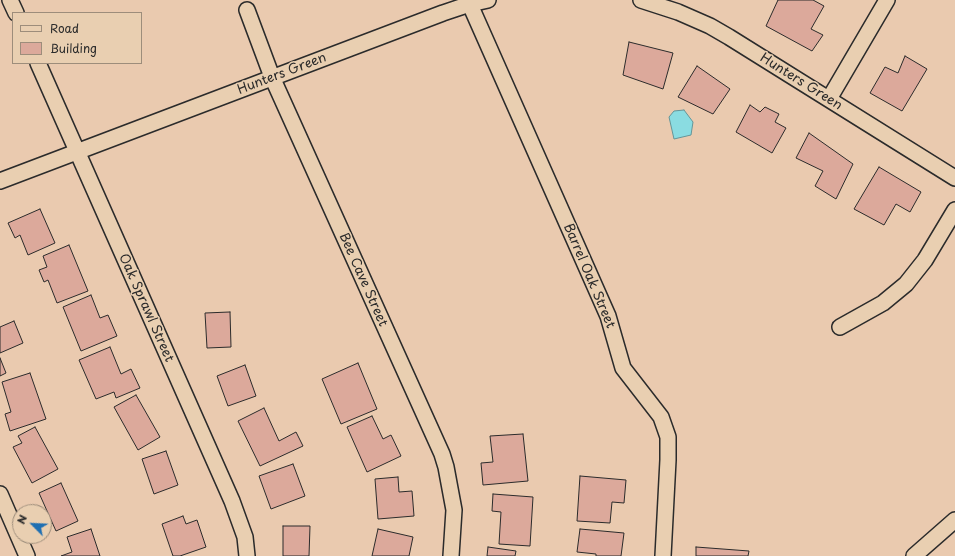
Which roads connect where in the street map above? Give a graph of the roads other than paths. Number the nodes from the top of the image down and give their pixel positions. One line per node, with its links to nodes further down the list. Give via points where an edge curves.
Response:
1 (10, 0): 7 (street)
2 (488, 0): 5 (street, Hunters Green)
3 (887, 0): 10 (street)
4 (649, 1): 10 (street, Hunters Green, via 716,30)
5 (469, 2): 9 (street, Hunters Green); 21 (street, Barrel Oak Street, via 608,316 623,368 661,417 668,437)
6 (247, 10): 9 (street, Bee Cave Street)
7 (16, 12)
8 (38, 64): 11 (street, Oak Sprawl Street)
9 (272, 77): 11 (street, Hunters Green); 20 (street, Bee Cave Street, via 442,454 454,510)
10 (829, 99): 12 (street, Hunters Green)
11 (77, 152): 13 (street, Hunters Green); 19 (street, Oak Sprawl Street, via 232,501 245,537)
12 (955, 178)
13 (0, 181)
14 (955, 210): 15 (street, via 925,260 906,284 883,303)
15 (840, 327)
16 (0, 494): 18 (street)
17 (955, 520): 22 (street)
18 (27, 556)
19 (248, 556)
20 (451, 556)
21 (663, 556)
22 (914, 556)

